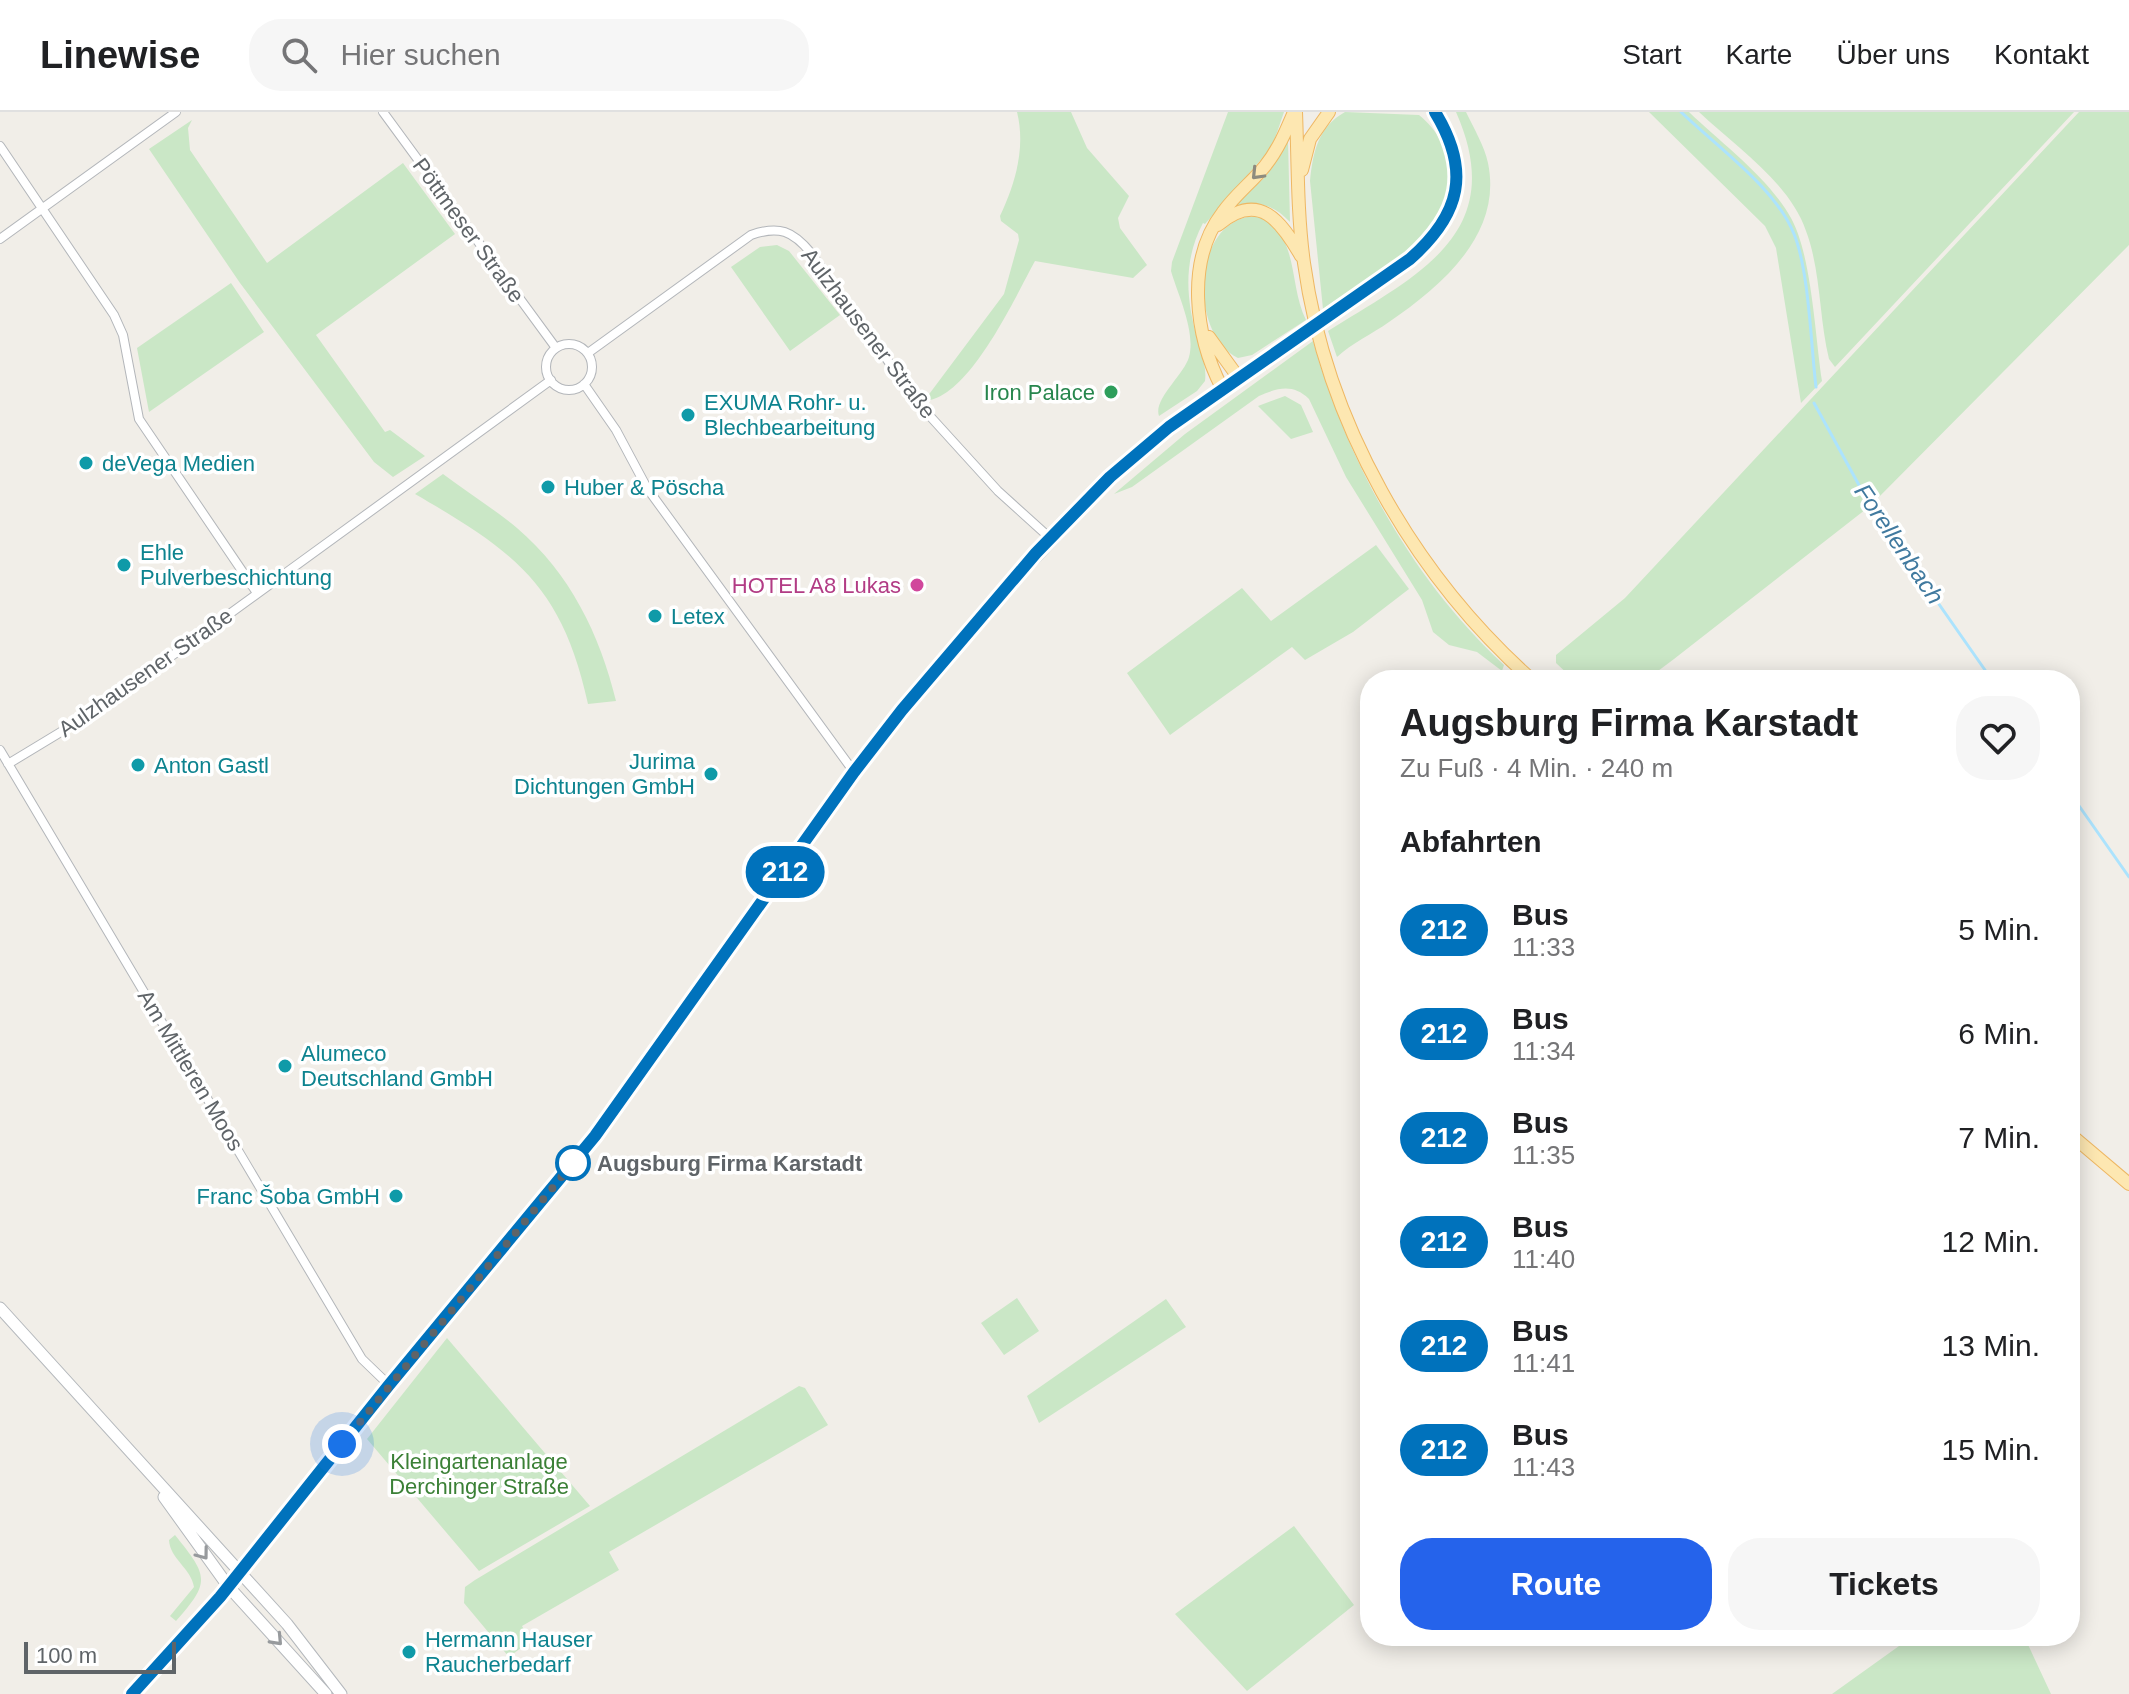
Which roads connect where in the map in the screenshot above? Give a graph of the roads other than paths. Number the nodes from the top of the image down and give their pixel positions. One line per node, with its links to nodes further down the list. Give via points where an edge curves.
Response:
1 (176, 112): 9 (street)
2 (383, 112): 14 (street, Pöttmeser Straße)
3 (1295, 112): 8 (main road); 10 (main road, one-way to 10, via 1274,154)
4 (1329, 112): 8 (main road, via 1310,139)
5 (1427, 112): 6 (main road)
6 (1438, 117): 16 (main road, bridge, via 1454,151 1457,176 1446,219 1431,241)
7 (0, 146): 9 (street)
8 (1298, 184): 12 (main road)
9 (43, 209): 11 (street); 21 (street, via 114,315 123,335 139,419)
10 (1213, 230): 12 (main road, via 1239,211 1267,213 1284,225); 13 (main road, via 1197,284)
11 (0, 239)
12 (1304, 262): 22 (main road, via 1326,363 1365,459 1447,591)
13 (1205, 332): 16 (main road); 19 (main road)
14 (556, 348): 15 (street, via 570,344); 17 (street, via 548,360)
15 (588, 353): 18 (street, via 591,373); 20 (street, Aulzhausener Straße, via 751,235 772,229 790,232 811,253 918,403 998,491)
16 (1238, 377): 19 (main road)
17 (551, 380): 18 (street, via 567,389); 21 (street, Aulzhausener Straße)
18 (584, 384): 25 (street, via 651,495)
19 (1222, 388): 20 (main road, via 1117,471)
20 (1050, 538): 25 (main road)
21 (257, 593): 24 (street, Aulzhausener Straße, via 79,721)
22 (1521, 670)
23 (0, 750): 24 (street, Am Mittleren Moos)
24 (8, 764): 29 (street, Am Mittleren Moos, via 362,1359)
25 (854, 772): 29 (main road, via 595,1136)
26 (2080, 1142): 27 (main road)
27 (2129, 1184)
28 (0, 1308): 30 (main road)
29 (389, 1385): 31 (main road)
30 (156, 1483): 31 (main road); 32 (main road, one-way to 32)
31 (239, 1573): 32 (main road); 35 (main road, via 297,1635)
32 (228, 1586): 33 (main road); 34 (main road, one-way to 34)
33 (132, 1694)
34 (326, 1694)
35 (341, 1694)

